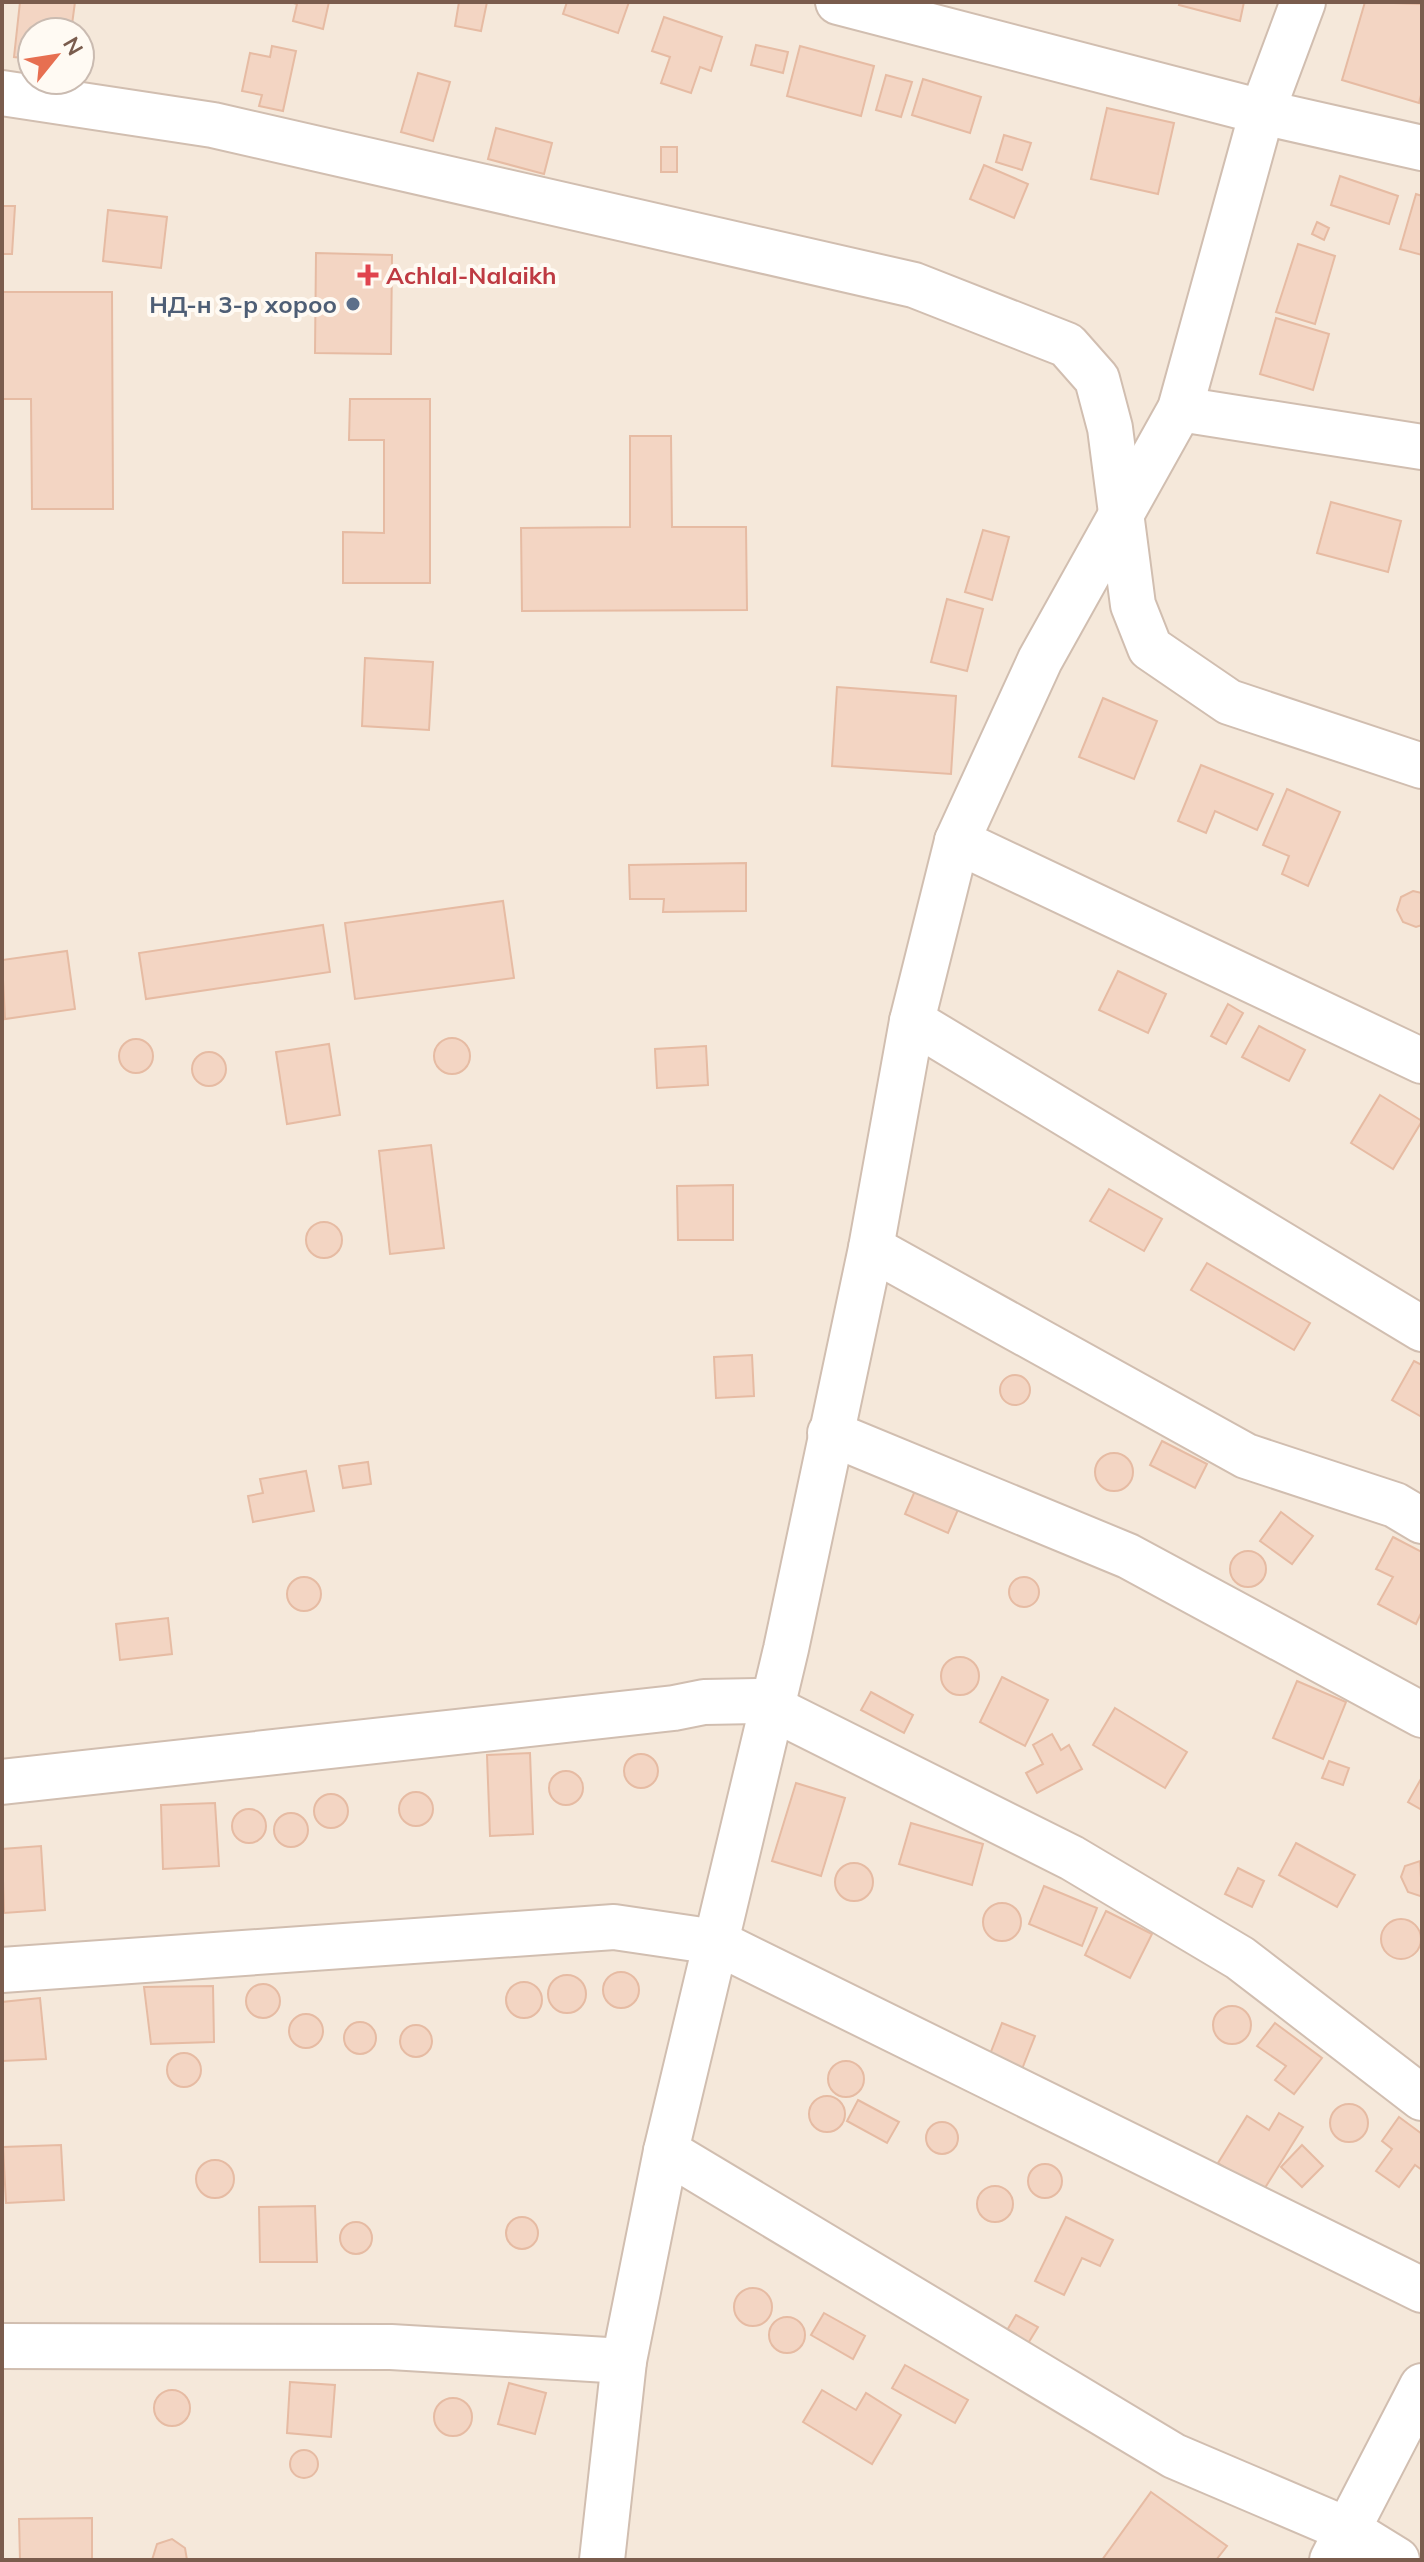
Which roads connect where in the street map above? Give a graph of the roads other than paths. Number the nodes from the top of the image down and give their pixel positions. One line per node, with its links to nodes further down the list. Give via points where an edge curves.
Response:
1 (838, 2): 4 (street)
2 (1303, 2): 4 (street)
3 (2, 93): 8 (street, via 213,125 914,285 1067,345 1097,379)
4 (1262, 112): 5 (street); 6 (street)
5 (1422, 148)
6 (1180, 409): 7 (street); 8 (street)
7 (1422, 447)
8 (1123, 514): 9 (street, via 1133,605 1150,648 1229,702); 10 (street, via 1040,660)
9 (1422, 766)
10 (957, 841): 11 (street); 12 (street)
11 (912, 1021): 13 (street); 14 (street)
12 (1422, 1061)
13 (871, 1248): 15 (street); 16 (street, via 1246,1456 1395,1505)
14 (1422, 1329)
15 (830, 1433): 17 (street); 18 (street, via 1128,1556)
16 (1422, 1521)
17 (773, 1705): 19 (street, via 736,1699 704,1702); 20 (street); 22 (street, via 1072,1858 1240,1958)
18 (1422, 1715)
19 (2, 1782)
20 (716, 1942): 21 (street, via 614,1927); 23 (street); 24 (street)
21 (2, 1970)
22 (1422, 2098)
23 (666, 2151): 26 (street); 28 (street, via 1174,2456)
24 (1422, 2290)
25 (2, 2346): 26 (street, via 391,2347)
26 (624, 2361): 29 (street)
27 (1422, 2386): 28 (street)
28 (1341, 2546): 30 (street)
29 (602, 2560)
30 (1397, 2560)

